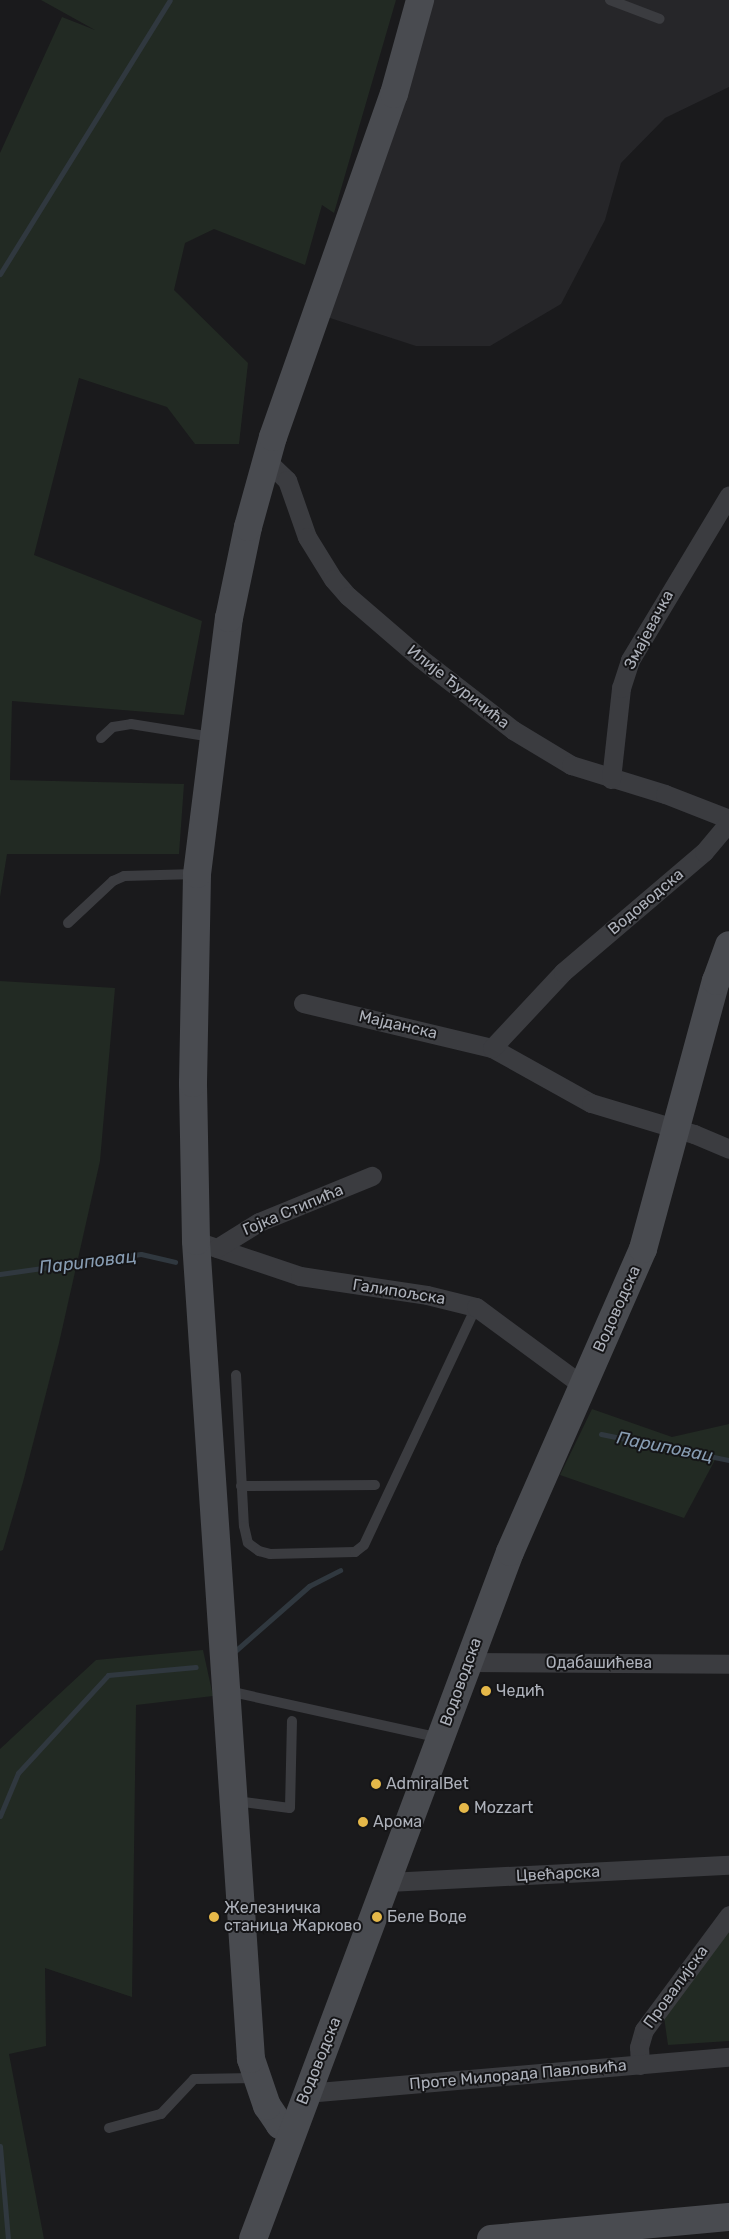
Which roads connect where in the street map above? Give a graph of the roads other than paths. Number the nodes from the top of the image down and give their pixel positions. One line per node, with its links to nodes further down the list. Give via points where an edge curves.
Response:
1 (420, 0): 4 (main road, via 394,94)
2 (610, 0): 3 (lane)
3 (660, 19)
4 (266, 460): 6 (main road, via 229,618); 8 (street, Илије Ђуричића, via 287,480 307,537 348,596 420,658 513,730 571,765)
5 (729, 495): 8 (street, Змајевачка, via 630,660 621,688)
6 (212, 737): 7 (lane, via 131,724 112,727); 10 (main road)
7 (100, 738)
8 (612, 779): 9 (street, Илије Ђуричића, via 665,794)
9 (729, 821): 14 (street, Водоводска, via 704,852 564,972)
10 (197, 874): 11 (lane, via 124,876 112,881); 18 (main road, via 193,1082)
11 (68, 923)
12 (729, 945): 15 (main road, Водоводска, via 716,981)
13 (303, 1004): 14 (street, Мајданска)
14 (492, 1048): 15 (street, via 591,1103)
15 (677, 1130): 16 (street); 21 (main road, Водоводска, via 643,1249)
16 (729, 1149)
17 (372, 1176): 18 (street, Гојка Стипића)
18 (206, 1244): 19 (street, Галипољска, via 300,1276 427,1296); 26 (main road)
19 (476, 1308): 21 (street, Галипољска); 23 (lane, via 361,1549 336,1554 259,1551 248,1543)
20 (236, 1375): 23 (lane)
21 (583, 1386): 24 (main road, Водоводска, via 534,1493)
22 (375, 1485): 23 (lane)
23 (242, 1486)
24 (469, 1662): 25 (street, Одабашићева); 28 (main road, Водоводска)
25 (729, 1664)
26 (228, 1691): 28 (lane); 29 (main road)
27 (292, 1721): 29 (lane, via 290,1808)
28 (441, 1738): 31 (main road, Водоводска)
29 (236, 1801): 35 (main road)
30 (729, 1865): 31 (street, Цвећарска)
31 (388, 1882): 36 (main road, Водоводска)
32 (729, 1915): 34 (street, Провалијска, via 644,2030 639,2047)
33 (729, 2057): 34 (street, Проте Милорада Павловића)
34 (640, 2065): 36 (street, Проте Милорада Павловића)
35 (254, 2068): 37 (lane, via 194,2079 161,2114); 38 (main road, via 274,2118)
36 (306, 2093): 38 (main road, Водоводска)
37 (110, 2128)
38 (291, 2131): 41 (main road, Водоводска)
39 (729, 2217): 40 (main road)
40 (642, 2232): 42 (main road)
41 (253, 2239)
42 (491, 2239)

